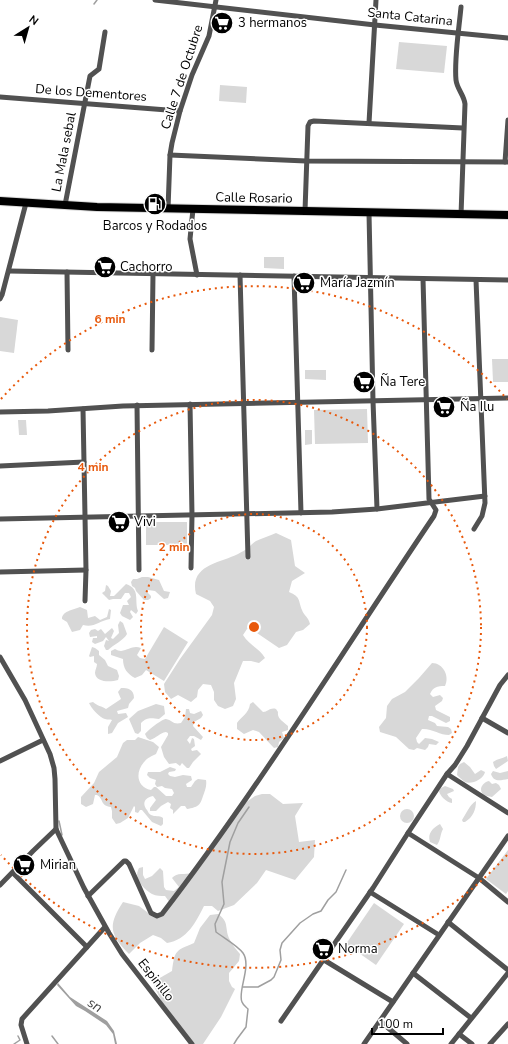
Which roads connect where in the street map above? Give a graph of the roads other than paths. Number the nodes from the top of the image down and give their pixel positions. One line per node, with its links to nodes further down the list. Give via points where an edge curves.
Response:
1 (155, 0): 4 (street, Santa Catarina)
2 (216, 0): 4 (street, Calle 7 de Octubre)
3 (376, 0): 6 (street)
4 (214, 7): 6 (street, Santa Catarina); 12 (street, Calle 7 de Octubre, via 209,36)
5 (460, 7): 8 (street)
6 (374, 25): 8 (street, Santa Catarina); 14 (street)
7 (105, 32): 11 (street, La Mala sebal, via 99,66 90,76)
8 (459, 33): 9 (street, Santa Catarina); 15 (street, via 456,76 465,104)
9 (508, 38)
10 (0, 97): 11 (street, De los Dementores)
11 (85, 103): 12 (street, De los Dementores); 22 (street, La Mala sebal)
12 (180, 111): 16 (street, Calle 7 de Octubre)
13 (508, 120): 19 (street)
14 (369, 123): 15 (street); 17 (street, via 310,122)
15 (463, 128): 18 (street)
16 (170, 155): 17 (street); 23 (street, Calle 7 de Octubre)
17 (306, 161): 18 (street); 25 (street)
18 (463, 162): 19 (street); 27 (street)
19 (506, 162)
20 (0, 201): 21 (main road, Calle Rosario)
21 (26, 203): 22 (main road, Calle Rosario); 29 (street)
22 (65, 205): 23 (main road, Calle Rosario)
23 (168, 209): 24 (main road, Calle Rosario)
24 (193, 209): 25 (main road, Calle Rosario); 32 (street, via 190,240)
25 (305, 211): 26 (main road, Calle Rosario)
26 (369, 213): 27 (main road, Calle Rosario); 35 (street)
27 (461, 215): 28 (main road, Calle Rosario)
28 (508, 215)
29 (9, 271): 30 (street); 39 (street)
30 (67, 272): 31 (street); 40 (street)
31 (153, 274): 32 (street); 41 (street)
32 (197, 275): 33 (street)
33 (240, 275): 34 (street); 47 (street)
34 (294, 276): 35 (street); 46 (street)
35 (370, 278): 36 (street); 45 (street)
36 (423, 279): 37 (street); 44 (street)
37 (476, 280): 38 (street); 43 (street)
38 (508, 280)
39 (0, 299)
40 (68, 350)
41 (152, 350)
42 (508, 398): 43 (street)
43 (481, 399): 44 (street); 54 (street)
44 (426, 400): 45 (street); 55 (street)
45 (373, 401): 46 (street); 56 (street)
46 (298, 402): 47 (street); 57 (street)
47 (244, 403): 48 (street); 58 (street)
48 (190, 404): 49 (street); 59 (street)
49 (137, 405): 50 (street); 60 (street)
50 (82, 409): 51 (street); 52 (street)
51 (0, 412)
52 (84, 462): 53 (street); 61 (street)
53 (0, 466)
54 (484, 496): 55 (street); 63 (street, via 484,511)
55 (431, 503): 56 (street); 85 (street, via 436,510 434,516 202,862 162,914 157,916 152,913 126,860)
56 (377, 509): 57 (street)
57 (301, 513): 58 (street)
58 (247, 514): 59 (street); 64 (street)
59 (192, 515): 60 (street); 65 (street)
60 (138, 516): 61 (street); 67 (street)
61 (85, 517): 62 (street); 66 (street)
62 (0, 519)
63 (474, 529)
64 (248, 557)
65 (191, 568)
66 (86, 570): 68 (street); 69 (street)
67 (139, 570)
68 (0, 572)
69 (85, 601)
70 (0, 657): 74 (street, via 25,700)
71 (508, 675): 72 (street)
72 (482, 718): 73 (street); 76 (street, via 468,746)
73 (508, 733)
74 (43, 740): 75 (street); 78 (street, via 54,768)
75 (0, 761)
76 (447, 774): 77 (street); 79 (street)
77 (508, 813)
78 (56, 829): 81 (street); 85 (street, Espinillo)
79 (408, 833): 82 (street); 84 (street)
80 (508, 836): 82 (street)
81 (13, 873): 83 (street); 90 (street)
82 (479, 878): 86 (street); 87 (street)
83 (0, 885)
84 (370, 892): 89 (street); 91 (street)
85 (88, 896): 88 (street, Espinillo)
86 (508, 902)
87 (448, 922): 89 (street); 92 (street)
88 (105, 927): 90 (street); 101 (street, Espinillo, via 122,954)
89 (439, 936): 93 (street)
90 (87, 947): 100 (street, via 22,1019)
91 (324, 960): 94 (street); 96 (street)
92 (508, 972): 95 (street)
93 (413, 973): 94 (street); 95 (street)
94 (393, 1002): 97 (street)
95 (471, 1018): 99 (street)
96 (281, 1021)
97 (380, 1021): 102 (street); 103 (street)
98 (508, 1024): 106 (street)
99 (459, 1034): 104 (street); 105 (street)
100 (26, 1044)
101 (192, 1044)
102 (364, 1044)
103 (407, 1044)
104 (450, 1044)
105 (472, 1044)
106 (490, 1044)

